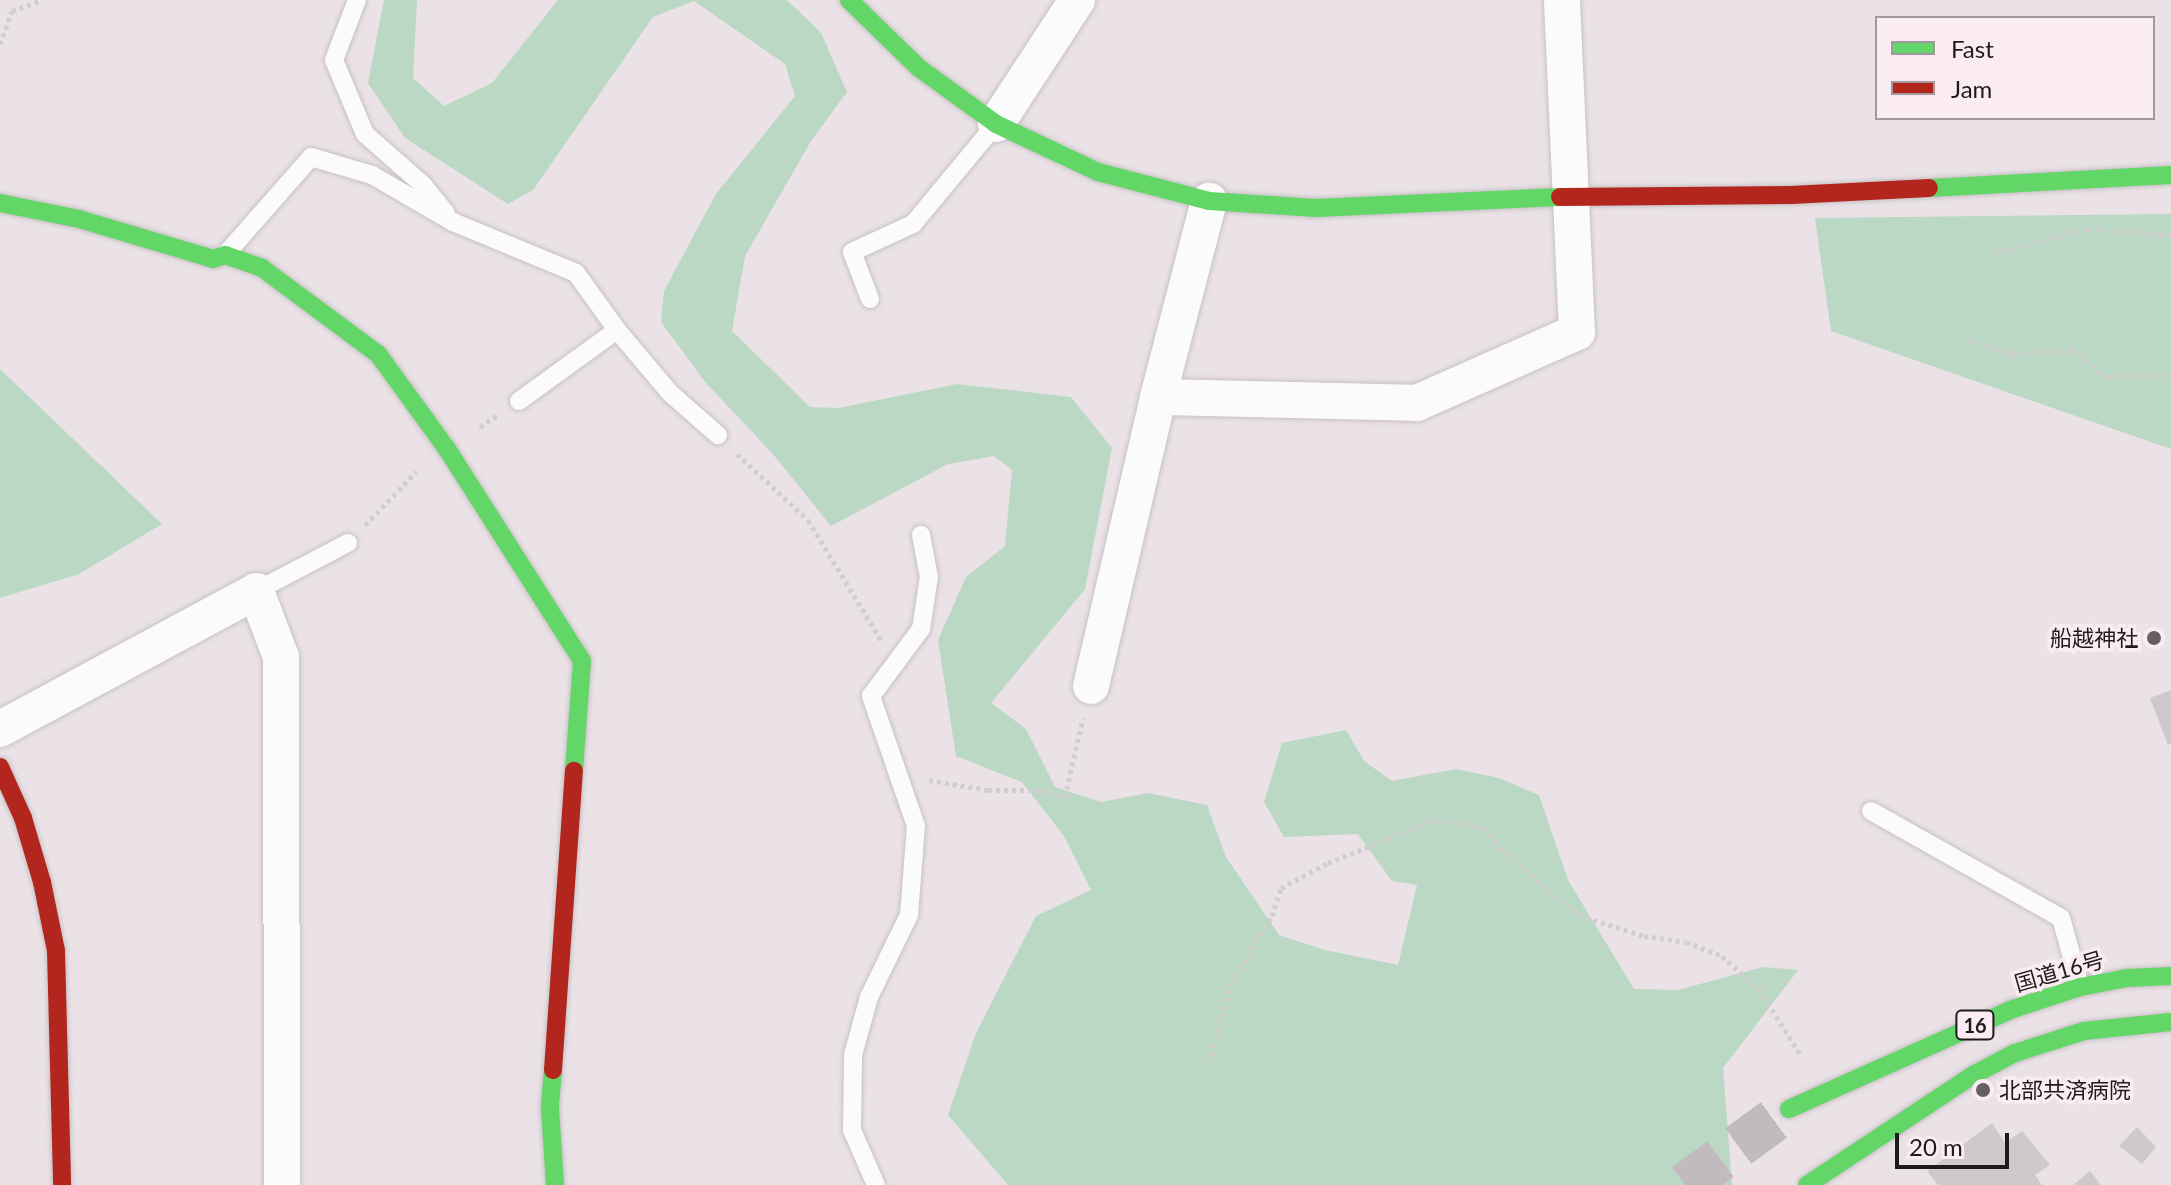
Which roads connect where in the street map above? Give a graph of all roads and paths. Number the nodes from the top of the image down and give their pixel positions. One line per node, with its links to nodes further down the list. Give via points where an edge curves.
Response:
1 (42, 0): 6 (path, via 12,11)
2 (357, 0): 12 (lane, via 334,60 365,134 423,185)
3 (849, 0): 7 (main road, via 919,68)
4 (1077, 0): 7 (street)
5 (1562, 0): 9 (street)
6 (0, 44)
7 (996, 124): 10 (main road, via 1098,172); 16 (lane, via 913,224 852,252)
8 (2171, 175): 9 (main road, via 1791,195)
9 (1570, 197): 10 (main road, via 1316,208); 20 (street, via 1577,332 1417,403)
10 (1209, 201): 20 (street)
11 (0, 203): 15 (main road, via 79,219 213,259)
12 (453, 222): 15 (lane, via 372,175 311,157); 17 (lane, via 576,273)
13 (2171, 235): 14 (path, via 2087,229)
14 (1991, 254)
15 (225, 255): 23 (main road, via 262,268 378,354)
16 (870, 299)
17 (617, 330): 21 (lane); 22 (lane, via 670,393)
18 (1967, 339): 19 (path, via 2012,354 2073,350 2105,377)
19 (2171, 374)
20 (1158, 397): 28 (street)
21 (519, 401)
22 (718, 435): 27 (path, via 808,520)
23 (447, 449): 25 (path, via 415,473); 41 (main road, via 582,661 550,1108)
24 (921, 535): 27 (lane, via 929,577 921,629)
25 (348, 543): 26 (lane)
26 (256, 591): 29 (street); 40 (street, via 281,657)
27 (894, 662): 31 (lane, via 871,696)
28 (1091, 686): 31 (path, via 1065,797)
29 (0, 729)
30 (0, 767): 39 (main road, via 27,831 56,951)
31 (897, 774): 42 (lane, via 916,826 909,915 869,997 853,1055 852,1130)
32 (1871, 811): 34 (lane, via 2061,918)
33 (2171, 976): 34 (main road, 国道16号 / 16, via 2127,978)
34 (2082, 1009): 35 (main road, 国道16号 / 16); 38 (main road, 国道16号 / 16, via 2010,1010); 43 (main road, 国道16号 / 16)
35 (2171, 1022)
36 (1800, 1054): 37 (path, via 1759,989 1722,956 1578,915 1500,848 1484,827 1434,820 1281,888 1272,916 1231,983)
37 (1209, 1063)
38 (1789, 1109)
39 (62, 1185)
40 (282, 1185)
41 (555, 1185)
42 (876, 1185)
43 (1807, 1185)

